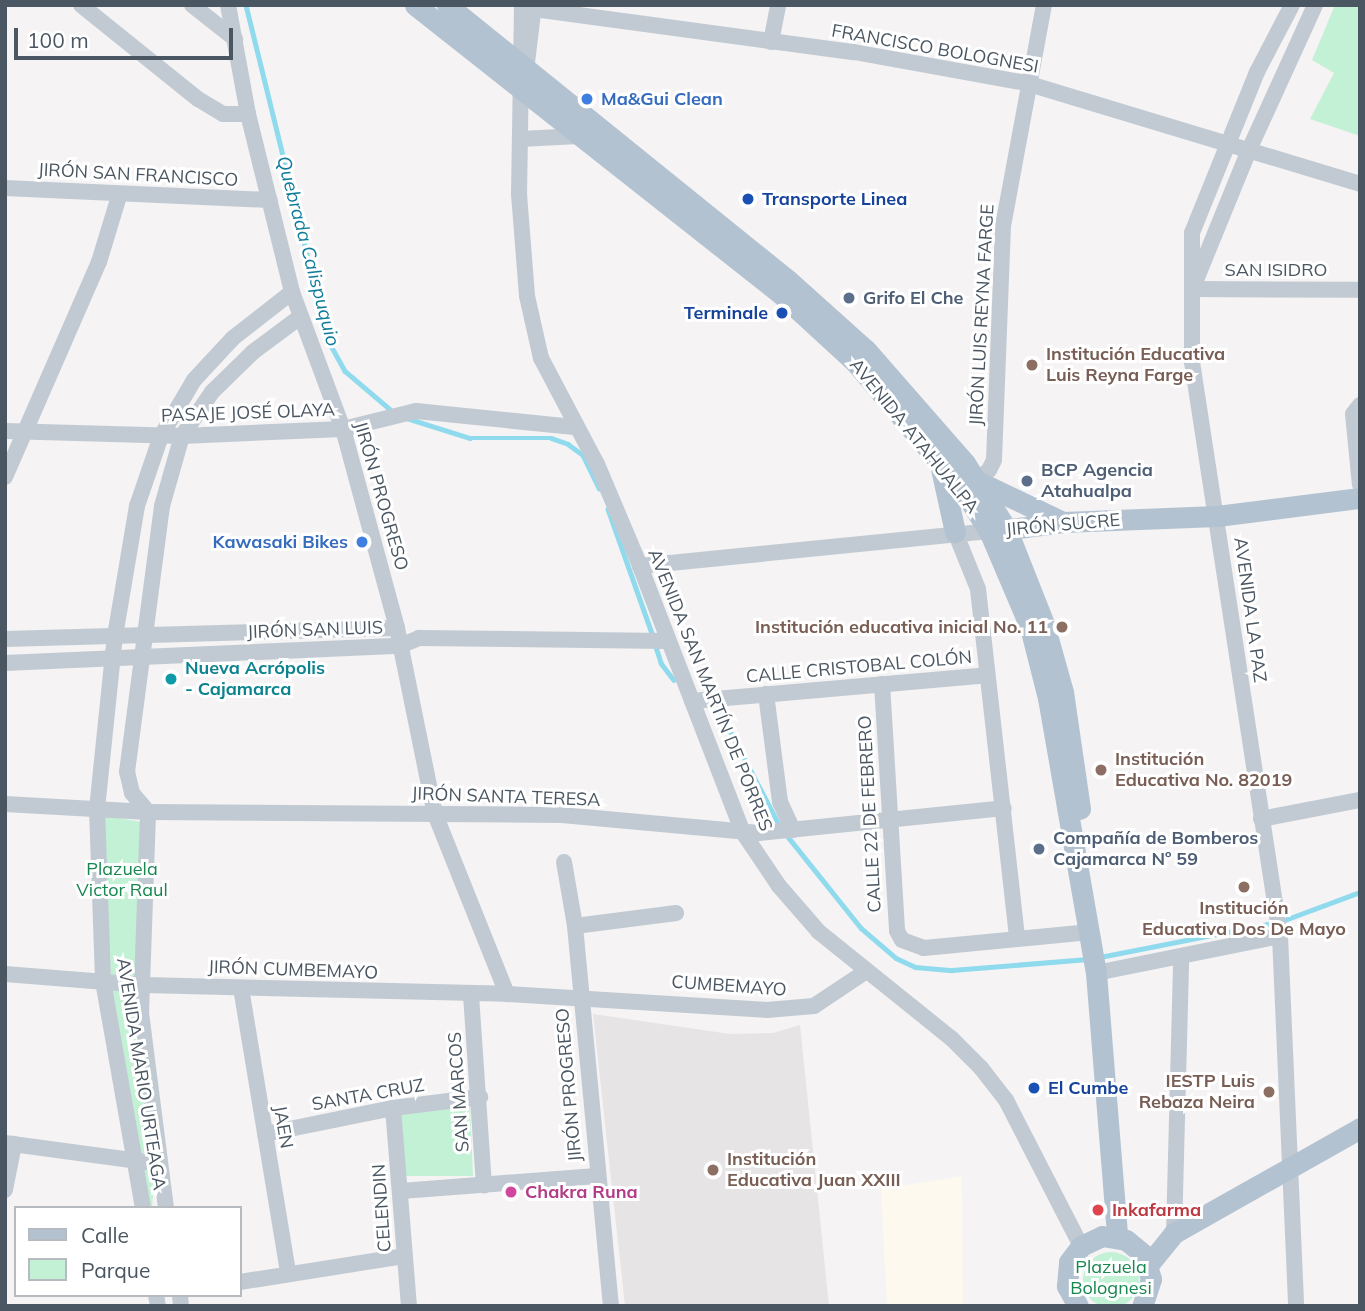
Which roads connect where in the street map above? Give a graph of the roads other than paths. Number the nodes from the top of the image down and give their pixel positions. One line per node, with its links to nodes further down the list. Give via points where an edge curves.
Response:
1 (81, 5): 16 (street, via 198,99 223,114)
2 (192, 5): 11 (street)
3 (228, 5): 11 (street, JIRÓN PROGRESO)
4 (415, 5): 15 (main road, AVENIDA ATAHUALPA)
5 (447, 5): 13 (main road, AVENIDA ATAHUALPA)
6 (778, 5): 12 (street)
7 (1044, 5): 14 (street, JIRÓN LUIS REYNA FARGE)
8 (1292, 5): 19 (street, AVENIDA LA PAZ)
9 (1315, 5): 20 (street, AVENIDA LA PAZ)
10 (530, 6): 12 (street, FRANCISCO BOLOGNESI); 13 (street, AVENIDA SAN MARTÍN DE PORRES)
11 (235, 39): 16 (street, JIRÓN PROGRESO)
12 (771, 42): 14 (street, FRANCISCO BOLOGNESI)
13 (524, 64): 15 (street, AVENIDA SAN MARTÍN DE PORRES); 38 (main road, AVENIDA ATAHUALPA, via 789,281 866,350)
14 (1026, 83): 19 (street, FRANCISCO BOLOGNESI); 38 (street, JIRÓN LUIS REYNA FARGE, via 1003,226 994,460)
15 (521, 89): 17 (main road, AVENIDA ATAHUALPA); 18 (street, AVENIDA SAN MARTÍN DE PORRES)
16 (248, 114): 24 (street, JIRÓN PROGRESO)
17 (579, 136): 18 (street); 36 (main road, AVENIDA ATAHUALPA, via 781,294 856,363)
18 (520, 139): 30 (street, AVENIDA SAN MARTÍN DE PORRES, via 527,296 541,358)
19 (1226, 144): 20 (street, FRANCISCO BOLOGNESI); 25 (street, AVENIDA LA PAZ, via 1192,233)
20 (1249, 150): 21 (street, FRANCISCO BOLOGNESI); 25 (street, AVENIDA LA PAZ)
21 (1360, 184)
22 (5, 188): 23 (street, JIRÓN SAN FRANCISCO)
23 (119, 195): 24 (street, JIRÓN SAN FRANCISCO); 33 (street, via 99,262)
24 (270, 200): 27 (street, JIRÓN PROGRESO)
25 (1193, 289): 26 (street, SAN ISIDRO); 41 (street, AVENIDA LA PAZ, via 1192,362)
26 (1360, 290)
27 (292, 292): 28 (street, JIRÓN PROGRESO); 34 (street, AVENIDA MARIO URTEAGA, via 233,338 194,380)
28 (300, 317): 31 (street, JIRÓN PROGRESO); 35 (street, via 253,352 212,392)
29 (1360, 405): 39 (street, via 1353,414)
30 (574, 427): 31 (street, PASAJE JOSÉ OLAYA, via 409,412); 45 (street, AVENIDA SAN MARTÍN DE PORRES, via 597,464)
31 (344, 429): 35 (street, PASAJE JOSÉ OLAYA); 46 (street, JIRÓN PROGRESO)
32 (5, 430): 33 (street, PASAJE JOSÉ OLAYA)
33 (23, 431): 34 (street, PASAJE JOSÉ OLAYA); 37 (street)
34 (161, 436): 35 (street, PASAJE JOSÉ OLAYA); 47 (street, AVENIDA MARIO URTEAGA, via 137,506)
35 (182, 436): 48 (street, via 162,506)
36 (940, 464): 38 (main road, AVENIDA ATAHUALPA); 44 (main road)
37 (5, 477)
38 (970, 485): 42 (main road); 43 (main road, AVENIDA ATAHUALPA)
39 (1360, 485)
40 (1360, 498): 41 (main road, JIRÓN SUCRE)
41 (1217, 516): 42 (main road, JIRÓN SUCRE); 66 (street, AVENIDA LA PAZ)
42 (1063, 522): 43 (main road, JIRÓN SUCRE)
43 (998, 530): 44 (street, JIRÓN SUCRE); 74 (main road, AVENIDA ATAHUALPA, via 1038,656)
44 (955, 532): 45 (street, JIRÓN SUCRE); 55 (street, AVENIDA ATAHUALPA, via 973,569)
45 (640, 566): 50 (street, AVENIDA SAN MARTÍN DE PORRES)
46 (397, 628): 48 (street, JIRÓN SAN LUIS); 51 (street, JIRÓN PROGRESO)
47 (115, 636): 48 (street, JIRÓN SAN LUIS); 49 (street, JIRÓN SAN LUIS); 53 (street, AVENIDA MARIO URTEAGA)
48 (146, 637): 52 (street)
49 (5, 639)
50 (664, 642): 51 (street, JIRÓN SAN LUIS, via 419,638); 58 (street, AVENIDA SAN MARTÍN DE PORRES)
51 (400, 646): 52 (street, JIRÓN SAN LUIS); 64 (street, JIRÓN PROGRESO)
52 (145, 656): 53 (street, JIRÓN SAN LUIS); 63 (street, via 127,772 132,793)
53 (112, 657): 54 (street, JIRÓN SAN LUIS); 62 (street, AVENIDA MARIO URTEAGA)
54 (5, 663)
55 (987, 675): 56 (street, CALLE CRISTOBAL COLÓN); 61 (street, AVENIDA ATAHUALPA)
56 (882, 684): 57 (street, CALLE CRISTOBAL COLÓN); 65 (street, CALLE 22 DE FEBRERO)
57 (766, 694): 58 (street, CALLE CRISTOBAL COLÓN); 67 (street, via 780,802)
58 (692, 701): 68 (street, AVENIDA SAN MARTÍN DE PORRES)
59 (1360, 800): 66 (street)
60 (5, 804): 62 (street, JIRÓN SANTA TERESA)
61 (1004, 807): 65 (street, JIRÓN SANTA TERESA); 73 (street, AVENIDA ATAHUALPA)
62 (97, 809): 63 (street, JIRÓN SANTA TERESA); 78 (street, AVENIDA MARIO URTEAGA)
63 (148, 813): 64 (street, JIRÓN SANTA TERESA); 79 (street, AVENIDA MARIO URTEAGA)
64 (435, 814): 68 (street, JIRÓN SANTA TERESA, via 562,815); 81 (street, JIRÓN PROGRESO)
65 (890, 818): 67 (street, JIRÓN SANTA TERESA); 73 (street, CALLE 22 DE FEBRERO, via 897,931 902,940 924,948)
66 (1261, 820): 72 (street, AVENIDA LA PAZ)
67 (793, 830): 68 (street, JIRÓN SANTA TERESA)
68 (742, 831): 76 (street, AVENIDA SAN MARTÍN DE PORRES, via 779,886 819,932)
69 (564, 862): 71 (street, JIRÓN PROGRESO)
70 (676, 913): 71 (street)
71 (575, 926): 83 (street, JIRÓN PROGRESO)
72 (1279, 934): 75 (street); 91 (street, AVENIDA LA PAZ)
73 (1017, 939): 74 (street)
74 (1093, 956): 75 (street); 99 (main road, AVENIDA ATAHUALPA)
75 (1181, 957): 98 (street)
76 (865, 972): 83 (street, CUMBEMAYO, via 814,1006 795,1010); 100 (street, AVENIDA SAN MARTÍN DE PORRES, via 951,1038 981,1068 1006,1100)
77 (5, 974): 78 (street, JIRÓN CUMBEMAYO)
78 (103, 980): 79 (street, JIRÓN CUMBEMAYO); 89 (street, AVENIDA MARIO URTEAGA)
79 (144, 985): 80 (street, JIRÓN CUMBEMAYO); 90 (street, AVENIDA MARIO URTEAGA, via 141,1014)
80 (241, 988): 82 (street, JIRÓN CUMBEMAYO); 87 (street, JAEN)
81 (508, 994): 82 (street, JIRÓN CUMBEMAYO); 83 (street, JIRÓN CUMBEMAYO)
82 (471, 995): 84 (street, SAN MARCOS)
83 (581, 997): 92 (street, JIRÓN PROGRESO)
84 (480, 1097): 85 (street, SANTA CRUZ); 93 (street, SAN MARCOS)
85 (393, 1108): 87 (street, SANTA CRUZ); 95 (street, CELENDIN)
86 (1360, 1128): 91 (main road)
87 (265, 1134): 104 (street, JAEN)
88 (10, 1143): 89 (street); 94 (street)
89 (136, 1161): 90 (street); 96 (street, AVENIDA MARIO URTEAGA)
90 (158, 1163): 97 (street, AVENIDA MARIO URTEAGA)
91 (1287, 1166): 98 (main road); 111 (street, AVENIDA LA PAZ)
92 (596, 1176): 93 (street); 107 (street, JIRÓN PROGRESO)
93 (484, 1186): 95 (street)
94 (5, 1190)
95 (401, 1191): 101 (street, CELENDIN)
96 (143, 1206)
97 (166, 1206)
98 (1174, 1233): 102 (main road)
99 (1118, 1236): 100 (main road, via 1102,1236); 102 (main road, via 1135,1245)
100 (1081, 1246): 103 (main road)
101 (404, 1256): 104 (street); 106 (street, CELENDIN)
102 (1149, 1264): 110 (main road, via 1149,1293)
103 (1066, 1271): 108 (street); 109 (main road, via 1067,1286)
104 (288, 1273): 105 (street)
105 (242, 1282)
106 (410, 1306)
107 (611, 1306)
108 (1065, 1306)
109 (1078, 1306)
110 (1142, 1306)
111 (1296, 1306)

